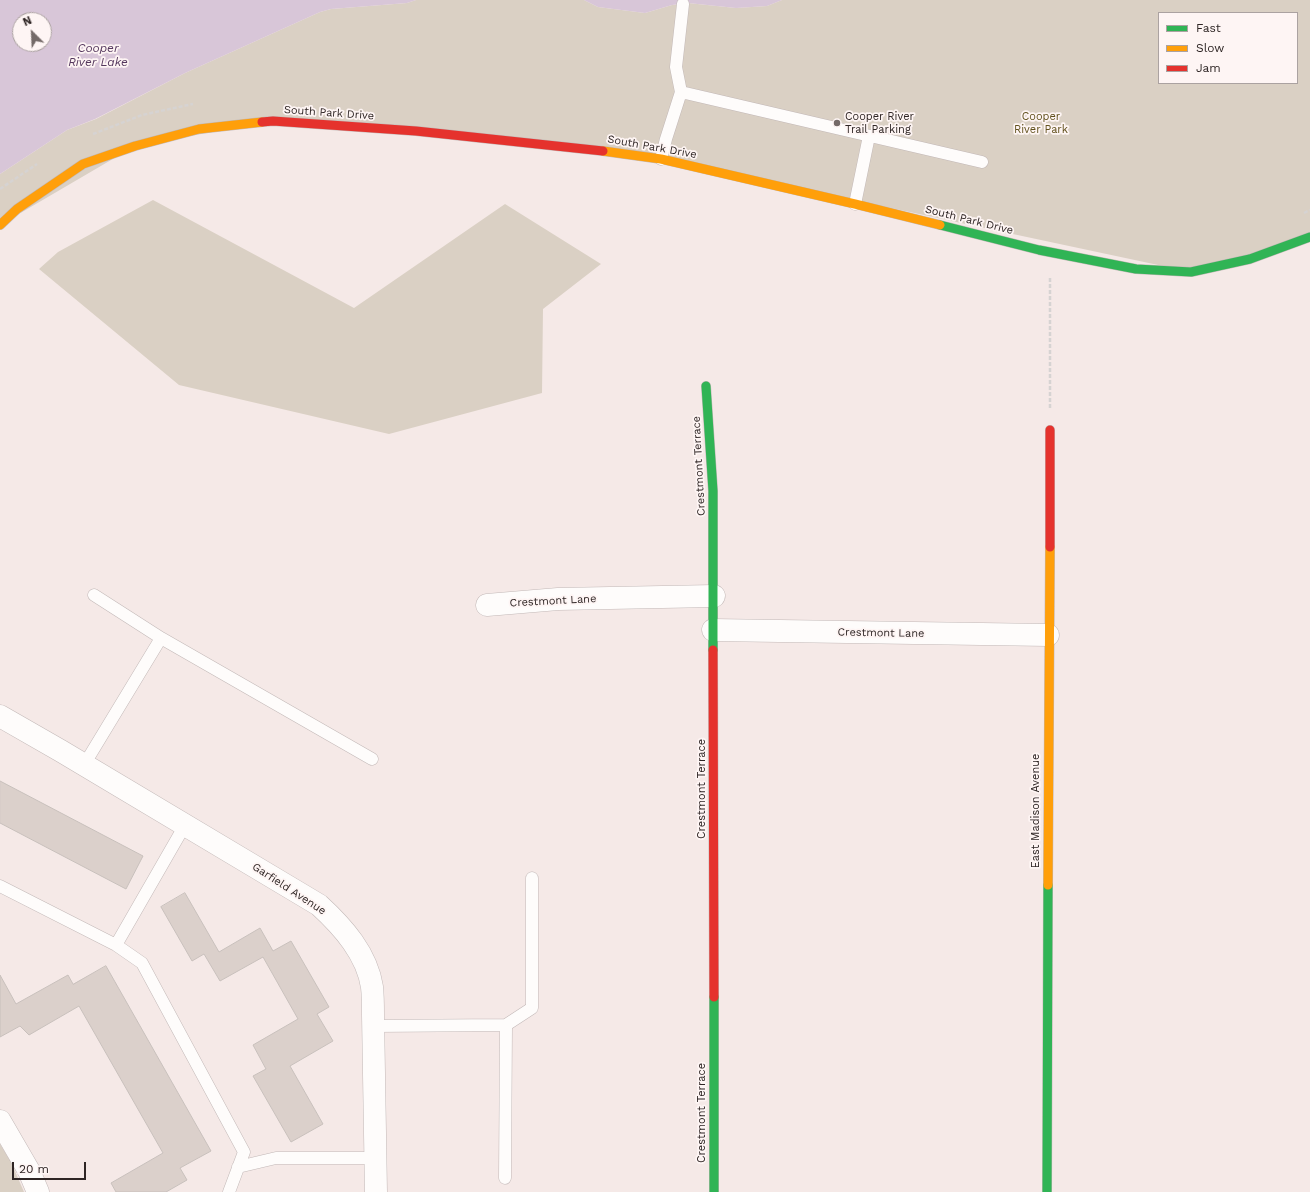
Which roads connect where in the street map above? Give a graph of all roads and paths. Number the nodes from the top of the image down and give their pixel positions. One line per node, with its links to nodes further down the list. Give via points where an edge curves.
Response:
1 (683, 4): 2 (lane, via 676,67)
2 (681, 92): 3 (lane); 4 (lane)
3 (869, 136): 5 (lane); 6 (lane)
4 (661, 159): 6 (street, South Park Drive); 7 (street, South Park Drive, via 599,150 416,132 266,122 199,129 135,146 83,164 17,209)
5 (982, 162)
6 (855, 204): 9 (street, South Park Drive)
7 (0, 225)
8 (1310, 237): 9 (street, South Park Drive, via 1250,259 1191,272 1136,270)
9 (1050, 252): 11 (path)
10 (706, 386): 13 (street, Crestmont Terrace, via 713,491)
11 (1050, 430): 16 (street, East Madison Avenue)
12 (94, 595): 17 (lane)
13 (714, 596): 14 (street, Crestmont Lane, via 558,599); 15 (street, Crestmont Terrace)
14 (488, 605)
15 (713, 630): 16 (street, Crestmont Lane); 34 (street, Crestmont Terrace)
16 (1048, 635): 35 (street, East Madison Avenue)
17 (161, 638): 19 (lane); 20 (lane)
18 (0, 716): 20 (street, Garfield Avenue)
19 (372, 759)
20 (84, 765): 21 (street, Garfield Avenue)
21 (185, 825): 24 (lane); 26 (street, Garfield Avenue, via 319,906 337,922 365,963 372,986)
22 (532, 878): 25 (lane, via 532,1008)
23 (0, 886): 24 (lane)
24 (116, 945): 29 (lane, via 142,963 244,1152)
25 (506, 1025): 26 (lane); 30 (lane)
26 (373, 1026): 28 (street, Garfield Avenue)
27 (0, 1121): 31 (street)
28 (375, 1158): 29 (lane, via 276,1158); 33 (street, Garfield Avenue)
29 (238, 1167): 32 (lane)
30 (506, 1178)
31 (38, 1192)
32 (229, 1192)
33 (376, 1192)
34 (714, 1192)
35 (1047, 1192)

